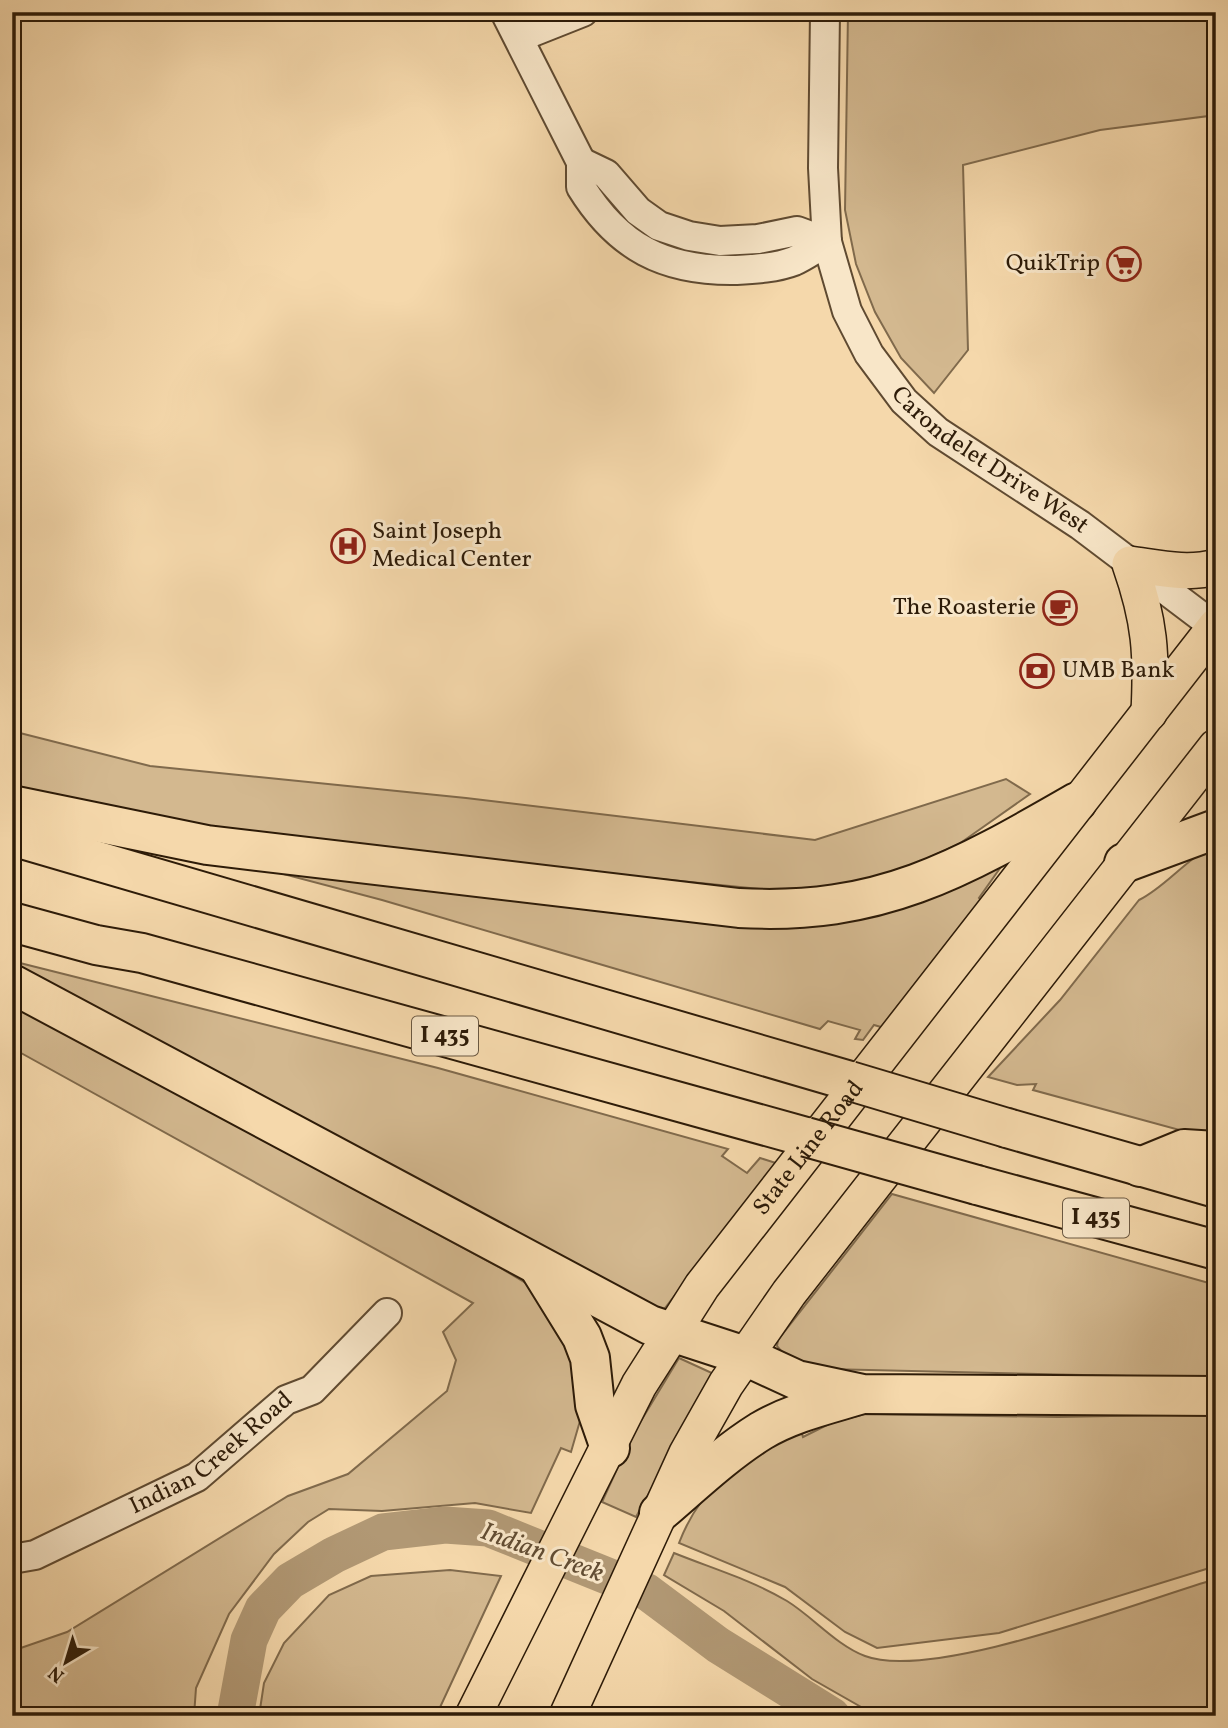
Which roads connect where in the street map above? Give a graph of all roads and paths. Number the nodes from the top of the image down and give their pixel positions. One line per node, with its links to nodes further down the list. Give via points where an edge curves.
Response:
1 (505, 12): 4 (street)
2 (583, 12): 4 (street)
3 (825, 12): 5 (street, Carondelet Drive West)
4 (520, 37): 5 (street, via 581,162 606,174 638,211 659,226 720,241 797,231)
5 (827, 242): 6 (street, Carondelet Drive West, via 851,320 869,354 904,401 938,432 1080,525)
6 (1130, 564): 7 (main road, via 1176,571); 8 (street, Carondelet Drive West); 9 (main road, via 1148,622)
7 (1216, 567)
8 (1215, 627): 9 (main road, State Line Road)
9 (1149, 713): 11 (main road, State Line Road)
10 (1216, 747): 15 (main road)
11 (1077, 802): 12 (highway, via 983,857 931,881 859,901 785,911 207,845); 24 (main road, State Line Road, via 745,1229)
12 (12, 805)
13 (1216, 829): 15 (highway)
14 (12, 836): 19 (highway, I 435, bridge)
15 (1124, 863): 25 (main road, via 789,1293)
16 (12, 922): 21 (highway, I 435, bridge, via 142,953)
17 (12, 984): 22 (highway)
18 (1216, 1151): 19 (highway, via 1184,1149)
19 (1140, 1167): 20 (highway, I 435)
20 (1216, 1188)
21 (1216, 1250)
22 (537, 1264): 24 (highway, via 643,1322); 28 (highway, via 582,1337 590,1358 595,1405)
23 (387, 1314): 30 (street, Indian Creek Road, via 313,1390 286,1400 197,1477 35,1555)
24 (672, 1332): 25 (highway); 28 (main road, State Line Road, via 639,1385)
25 (745, 1356): 26 (highway, via 797,1380); 29 (main road, via 706,1419)
26 (863, 1394): 27 (highway); 29 (highway, via 794,1415 763,1430)
27 (1216, 1396)
28 (610, 1448): 31 (main road, State Line Road)
29 (659, 1513): 32 (main road)
30 (12, 1559)
31 (473, 1716)
32 (567, 1716)

